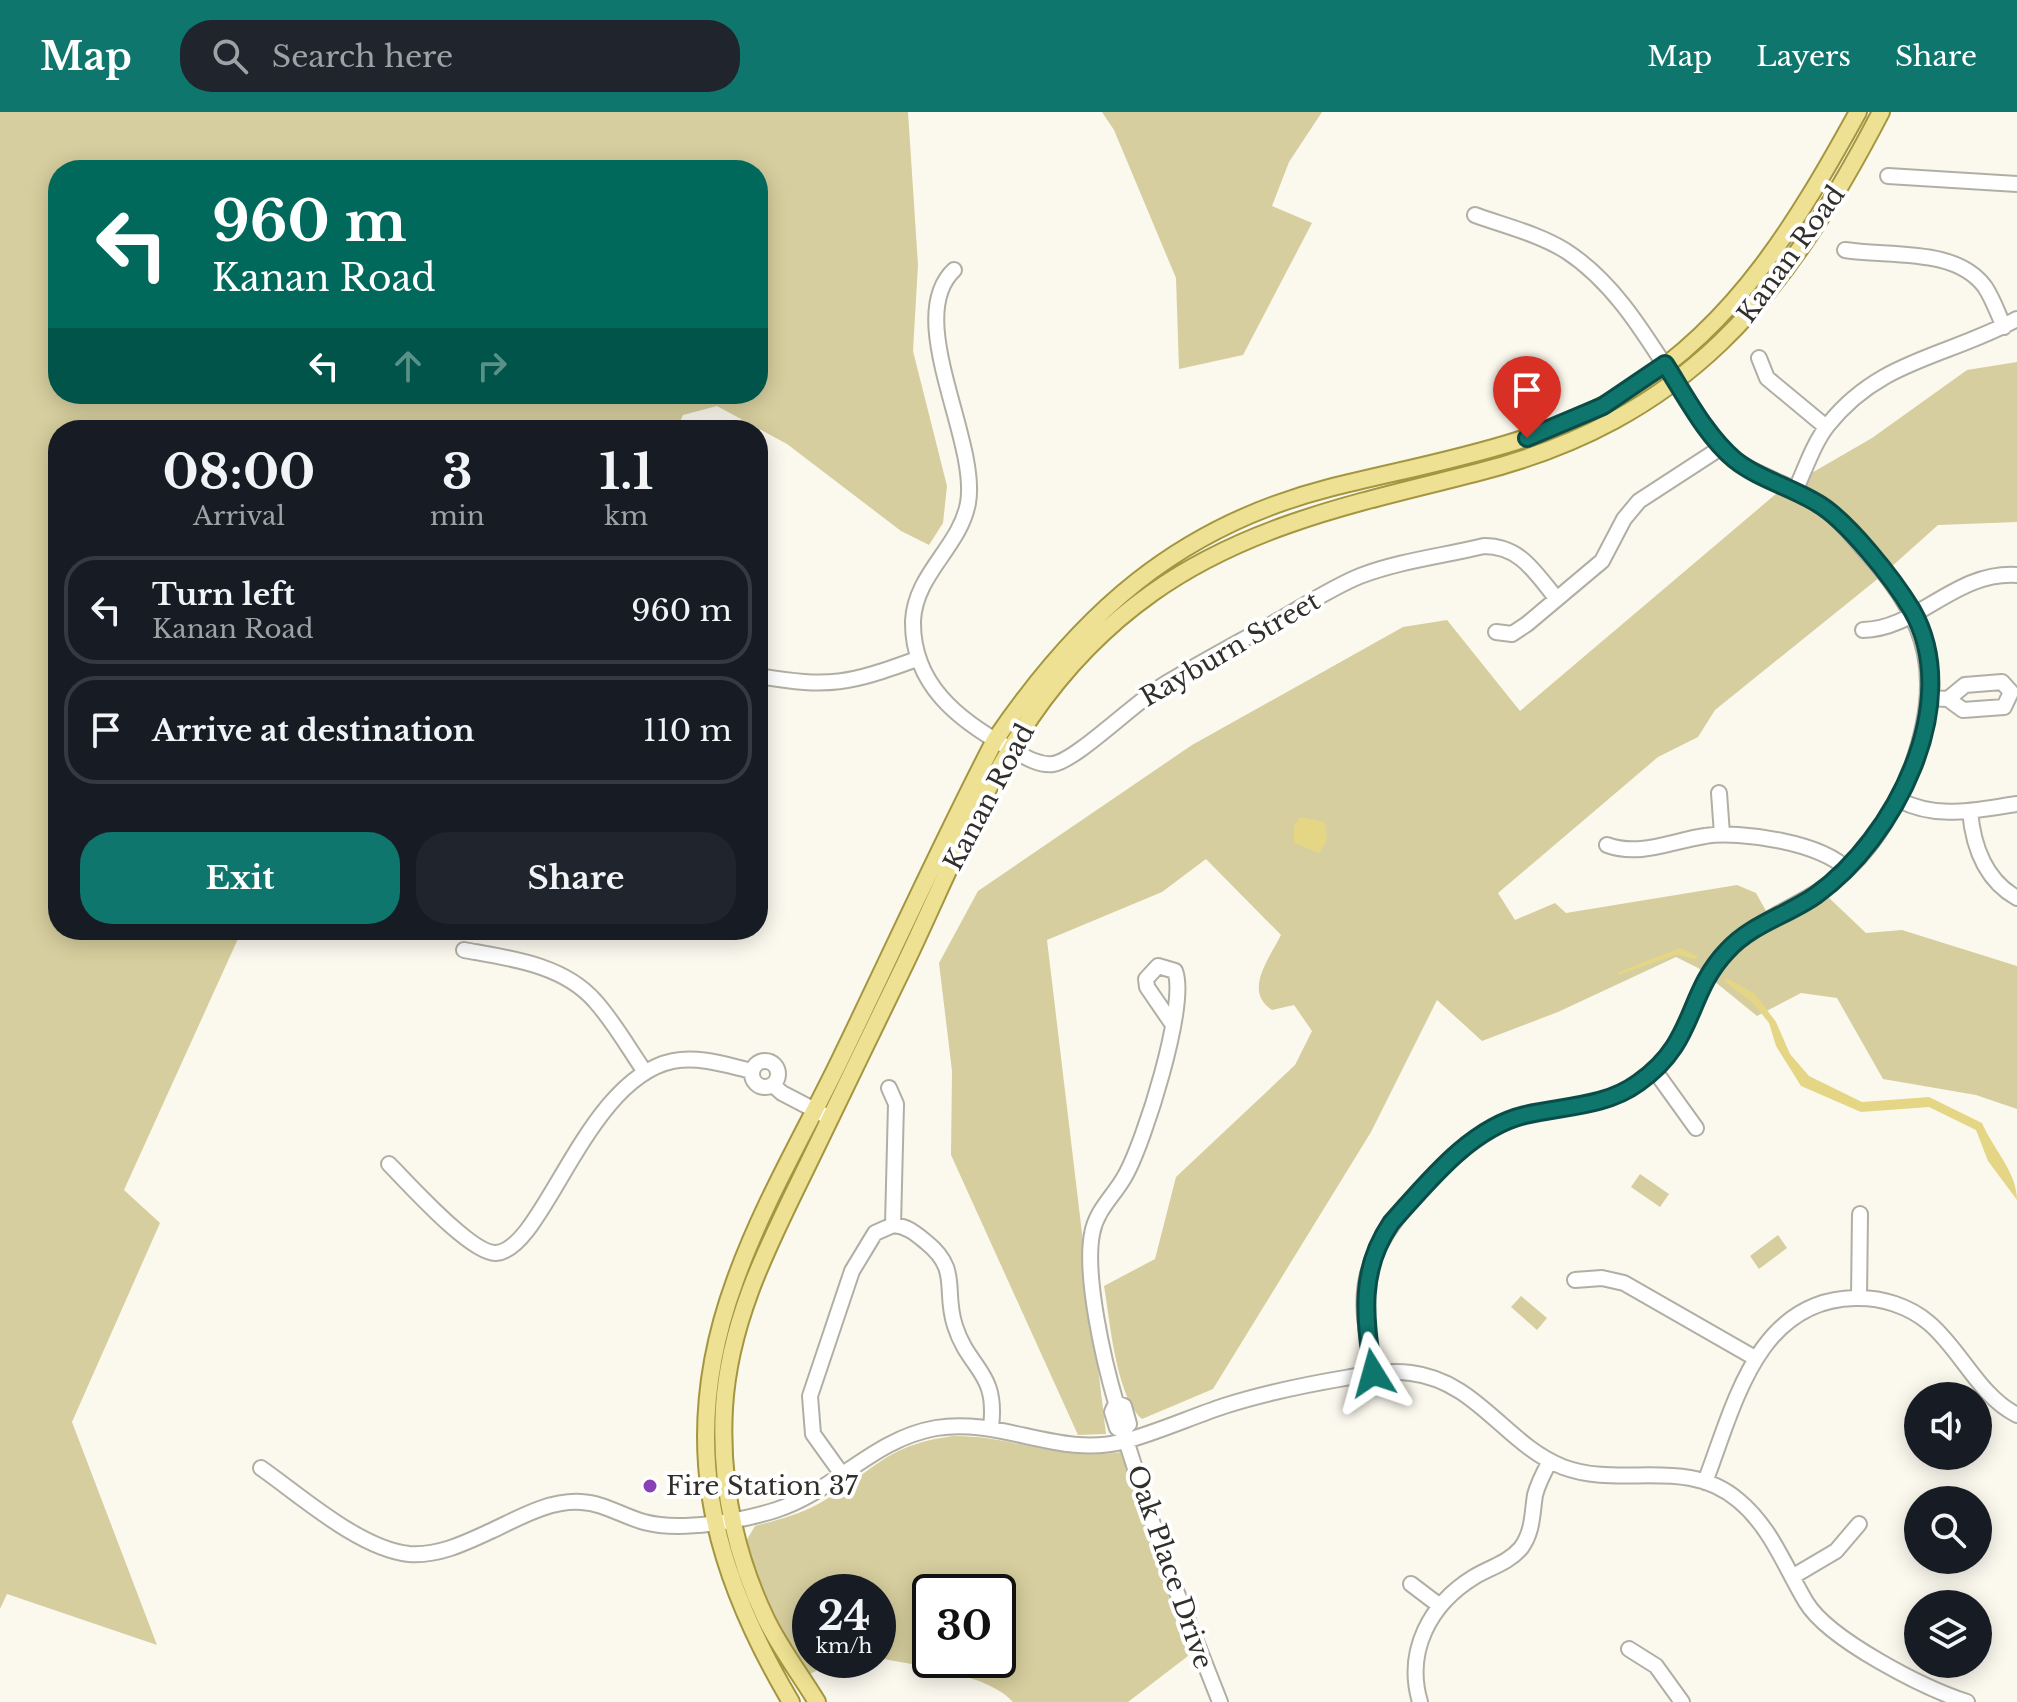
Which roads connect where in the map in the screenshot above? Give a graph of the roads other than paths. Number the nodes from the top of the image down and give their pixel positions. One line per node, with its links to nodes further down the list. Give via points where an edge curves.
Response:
1 (1858, 112): 10 (main road, Kanan Road, via 1789,234 1723,316)
2 (1881, 112): 11 (main road, Kanan Road, via 1846,178 1768,294 1712,354)
3 (1888, 176): 4 (street)
4 (2017, 184)
5 (1475, 215): 10 (street, via 1547,241 1583,263)
6 (1845, 250): 8 (street, via 1959,266 1984,286)
7 (954, 270): 20 (street, Rayburn Street, via 937,301 937,329 968,465 969,494 959,533 932,569 914,609)
8 (2010, 323): 12 (street, via 1879,377)
9 (1759, 358): 12 (street, via 1767,378)
10 (1665, 364): 11 (street); 24 (main road, Kanan Road, via 1634,388 1570,423 1299,496 1200,539 1142,577 1090,621 1036,681)
11 (1676, 382): 13 (street); 24 (main road, Kanan Road, via 1601,428 1534,457 1307,515 1211,556 1154,592 1101,635)
12 (1826, 427): 14 (street)
13 (1722, 447): 14 (street, via 1751,471); 16 (street, via 1639,501 1602,561)
14 (1795, 491): 17 (street, via 1841,522)
15 (2017, 575): 17 (street, via 1966,583)
16 (1557, 599): 19 (street, via 1512,634); 24 (street, Rayburn Street, via 1522,557 1499,546 1378,571 1344,583 1163,685 1066,761 1039,763)
17 (1913, 612): 18 (street, via 1881,630); 22 (street, via 1926,655)
18 (1863, 630)
19 (1496, 632)
20 (917, 659): 21 (street, via 838,684); 24 (street, Rayburn Street, via 949,708)
21 (768, 678)
22 (1929, 698): 23 (street); 26 (street, via 1923,735)
23 (1948, 699)
24 (1002, 744): 40 (main road, Kanan Road)
25 (1719, 793): 29 (street)
26 (1899, 800): 28 (street, via 1930,813); 31 (street, via 1876,838)
27 (2017, 804): 28 (street)
28 (1970, 811): 32 (street, via 1977,852 1996,882)
29 (1722, 834): 30 (street, via 1628,852); 31 (street, via 1818,849)
30 (1607, 845)
31 (1847, 870): 36 (street, via 1727,950 1705,981 1680,1041)
32 (2017, 898)
33 (464, 950): 37 (street, via 536,965 582,989)
34 (1171, 1022): 51 (street, Oak Place Drive, via 1166,1066 1133,1160 1097,1216 1090,1249 1103,1360 1116,1403 1112,1412)
35 (752, 1071): 37 (street, via 695,1060); 38 (street, via 756,1084); 38 (street, via 758,1062 771,1062 778,1073)
36 (1655, 1071): 41 (street); 48 (street, via 1612,1097 1525,1115 1485,1131 1402,1210 1379,1240 1366,1281)
37 (645, 1072): 42 (street, via 600,1116 550,1200 510,1248 495,1253 482,1249)
38 (773, 1085): 40 (street)
39 (889, 1088): 44 (street, via 896,1104)
40 (823, 1114): 56 (main road, Kanan Road, via 751,1243 718,1338 707,1470)
41 (1696, 1128)
42 (389, 1164)
43 (1860, 1214): 46 (street)
44 (893, 1225): 50 (street, via 909,1229 947,1266 955,1327 992,1391); 54 (street, via 875,1233 852,1271 810,1396 813,1434)
45 (1575, 1280): 47 (street, via 1624,1283)
46 (1859, 1298): 47 (street, via 1800,1312 1776,1330); 49 (street, via 1895,1304 1928,1322 1992,1396)
47 (1755, 1358): 55 (street)
48 (1373, 1373): 51 (street, via 1259,1395); 52 (street, via 1416,1373 1456,1386)
49 (2017, 1415)
50 (991, 1427): 51 (street, via 1057,1444 1103,1445); 54 (street, via 945,1426 904,1436)
51 (1124, 1436): 64 (street, Oak Place Drive, via 1166,1565)
52 (1550, 1461): 55 (street, via 1592,1475 1662,1473); 60 (street, via 1521,1547)
53 (261, 1468): 56 (street, via 363,1539 407,1554 453,1549 541,1508 566,1502 599,1504 662,1526)
54 (841, 1473): 56 (street, via 800,1502)
55 (1705, 1482): 58 (street, via 1732,1494 1760,1521)
56 (722, 1520): 62 (main road, Kanan Road, via 722,1559 752,1634); 63 (main road, Kanan Road, via 767,1622)
57 (1859, 1524): 58 (street, via 1836,1551)
58 (1792, 1577): 67 (street, via 1809,1606 1838,1635)
59 (1411, 1584): 60 (street)
60 (1440, 1606): 65 (street, via 1417,1648 1414,1677)
61 (1629, 1649): 66 (street, via 1656,1666)
62 (791, 1702)
63 (817, 1702)
64 (1220, 1702)
65 (1420, 1702)
66 (1682, 1702)
67 (1967, 1702)

